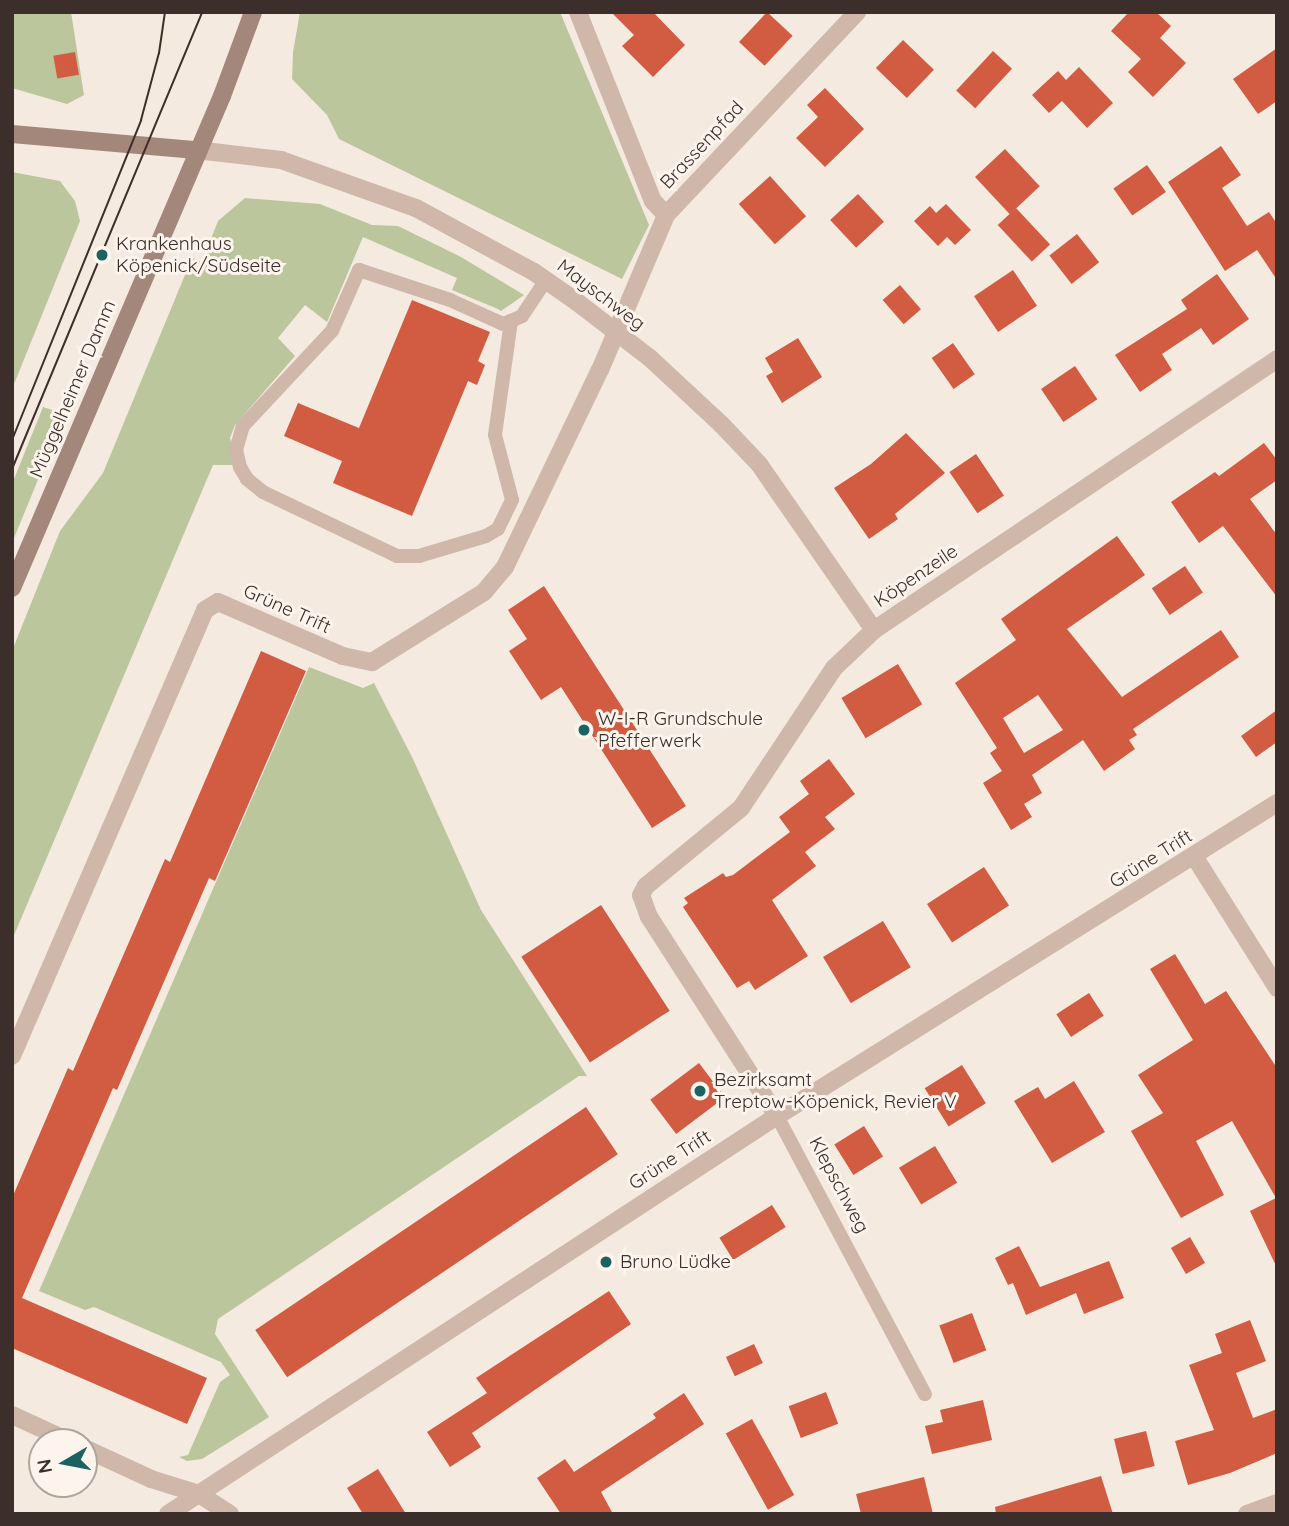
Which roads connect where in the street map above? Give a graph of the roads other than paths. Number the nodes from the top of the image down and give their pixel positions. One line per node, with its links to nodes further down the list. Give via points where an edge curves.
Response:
1 (253, 12): 5 (main road, Müggelheimer Damm)
2 (578, 12): 6 (street, via 653,201)
3 (857, 12): 6 (street, Brassenpfad)
4 (12, 134): 5 (main road)
5 (196, 150): 7 (street, Mayschweg, via 281,160 383,195 476,238); 11 (main road, Müggelheimer Damm)
6 (666, 215): 9 (street, Brassenpfad)
7 (546, 280): 8 (lane, via 522,316); 9 (street, Mayschweg)
8 (511, 321): 8 (lane, via 503,324 450,300 359,270 332,331 243,426 236,450 240,467 263,492 397,556 419,556 486,536 498,529 512,500 495,435)
9 (616, 332): 12 (street, Mayschweg, via 721,424 759,464); 17 (street, Grüne Trift, via 505,567 484,592 381,658 365,662 218,601 205,610)
10 (1277, 359): 12 (street, Köpenzeile)
11 (12, 588)
12 (874, 629): 15 (street, Köpenzeile, via 834,668 741,808 646,886)
13 (1277, 803): 14 (street, Grüne Trift)
14 (1194, 856): 16 (street); 18 (street, Grüne Trift)
15 (641, 895): 18 (street, Klepschweg, via 649,917)
16 (1277, 988)
17 (12, 1056)
18 (777, 1116): 19 (lane, Klepschweg); 23 (street, Grüne Trift)
19 (925, 1394)
20 (12, 1415): 21 (street)
21 (40, 1428)
22 (98, 1454): 23 (street, via 151,1479)
23 (199, 1494): 25 (street, Grüne Trift); 26 (street)
24 (1277, 1503): 27 (street)
25 (168, 1514)
26 (230, 1514)
27 (1247, 1514)

